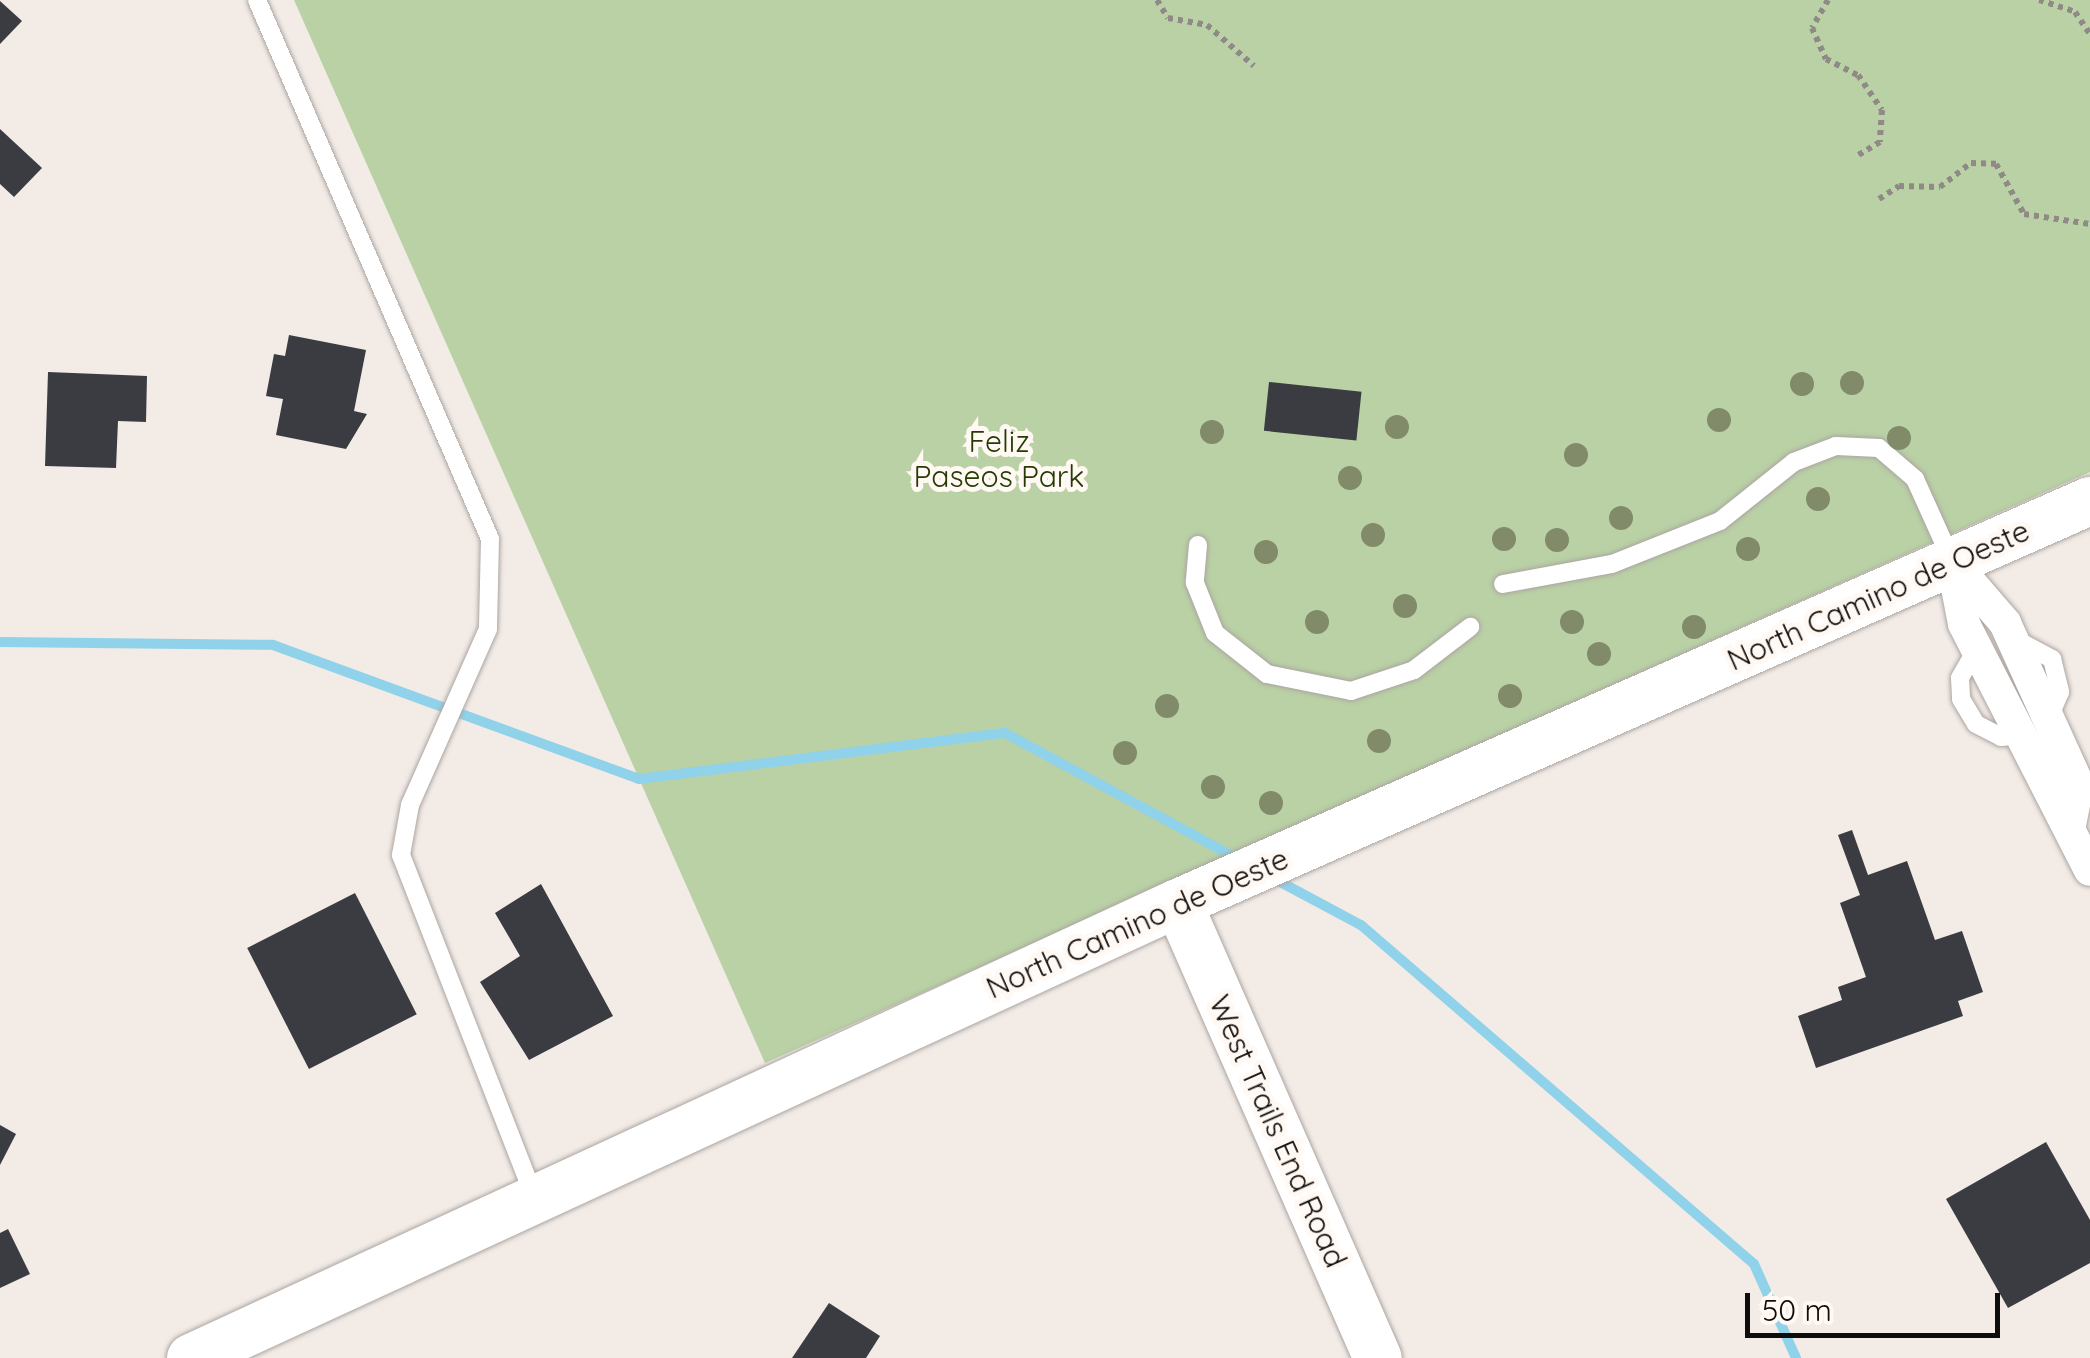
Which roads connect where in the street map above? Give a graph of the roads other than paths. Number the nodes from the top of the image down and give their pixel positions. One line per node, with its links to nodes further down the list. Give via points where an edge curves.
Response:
1 (257, 0): 12 (lane, via 490,539 488,629 417,788 401,854)
2 (2090, 501): 4 (street, North Camino de Oeste)
3 (1198, 546): 6 (lane, via 1196,583 1216,634 1267,674 1351,691 1414,670)
4 (1952, 562): 5 (lane, via 1916,479 1879,448 1836,446 1794,462 1720,521 1612,564); 7 (street, via 2011,637); 8 (street, via 1976,650); 11 (street, North Camino de Oeste)
5 (1503, 584)
6 (1470, 627)
7 (2048, 719): 8 (lane); 9 (street, via 2078,784)
8 (2018, 738): 9 (street)
9 (2070, 825): 10 (street)
10 (2090, 870)
11 (1178, 904): 12 (street, North Camino de Oeste); 14 (street, West Trails End Road)
12 (534, 1196): 13 (street, North Camino de Oeste)
13 (191, 1358)
14 (1378, 1358)

